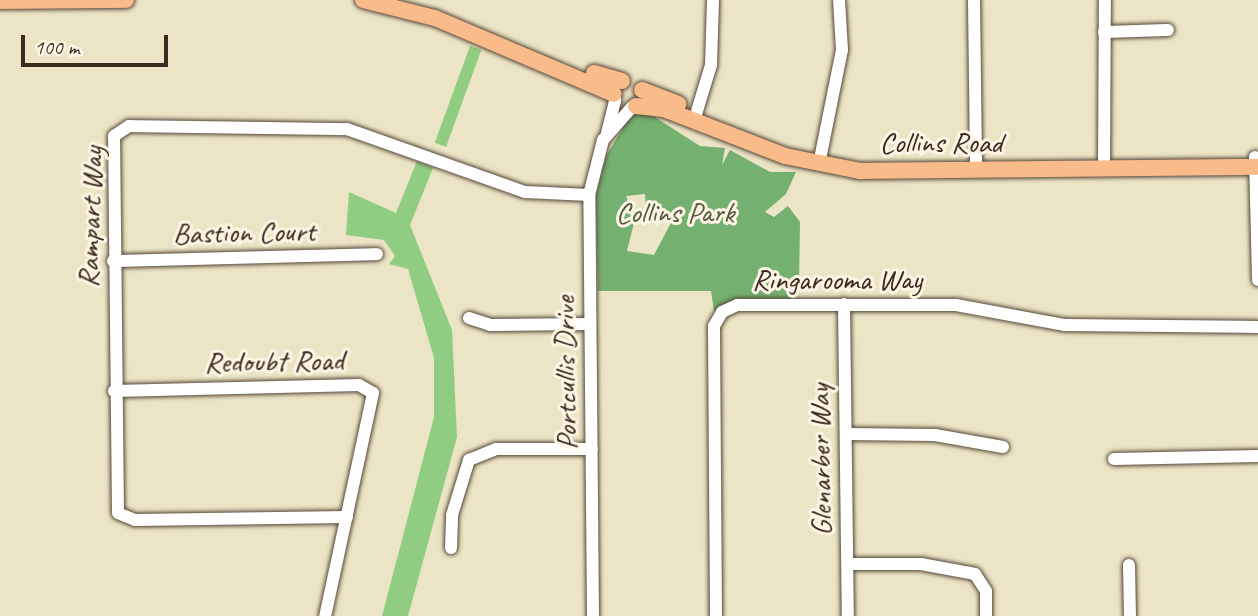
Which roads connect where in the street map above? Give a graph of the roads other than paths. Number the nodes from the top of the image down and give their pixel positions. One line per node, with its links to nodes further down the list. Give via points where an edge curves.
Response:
1 (126, 0): 8 (main road)
2 (363, 0): 12 (main road, Collins Road, via 435,18)
3 (413, 0): 12 (main road, Collins Road)
4 (713, 0): 14 (street, via 711,65)
5 (839, 0): 16 (street, via 842,50)
6 (974, 0): 19 (street)
7 (1105, 0): 10 (street)
8 (0, 1)
9 (1168, 30): 10 (street)
10 (1104, 32): 18 (street)
11 (642, 90): 12 (main road, Collins Road); 13 (main road); 14 (main road, Collins Road)
12 (617, 92): 13 (main road, Collins Road); 15 (street, Portcullis Drive)
13 (634, 106): 14 (main road, Collins Road); 15 (street, Portcullis Drive)
14 (696, 116): 16 (main road, Collins Road)
15 (607, 133): 20 (street, Portcullis Drive)
16 (820, 160): 19 (main road, Collins Road)
17 (1257, 162): 18 (main road, Collins Road); 23 (street)
18 (1104, 164): 19 (main road, Collins Road)
19 (976, 165)
20 (589, 195): 22 (street, Rampart Way, via 525,192 348,129 129,127 114,136); 26 (street, Portcullis Drive)
21 (377, 254): 22 (street, Bastion Court)
22 (113, 261): 28 (street, Rampart Way)
23 (1258, 280)
24 (844, 304): 27 (street, Ringarooma Way, via 956,305 1065,325); 29 (street, Glenarber Way); 40 (street, Ringarooma Way, via 737,305 714,326)
25 (469, 318): 26 (street, via 490,325)
26 (590, 324): 31 (street, Portcullis Drive)
27 (1258, 327)
28 (114, 391): 34 (street, Rampart Way, via 115,502 125,518); 34 (street, Redoubt Road, via 359,386 373,393 375,406)
29 (846, 434): 30 (street, via 935,435); 36 (street, Glenarber Way)
30 (1003, 446)
31 (592, 449): 35 (street, via 496,449 470,460 452,515); 39 (street, Portcullis Drive)
32 (1258, 456): 33 (street)
33 (1114, 459)
34 (346, 517): 38 (street, Redoubt Road)
35 (450, 548)
36 (848, 564): 41 (street, Glenarber Way); 42 (street, via 921,564 975,574 986,591)
37 (1129, 565): 43 (street)
38 (325, 616)
39 (593, 616)
40 (716, 616)
41 (848, 616)
42 (986, 616)
43 (1130, 616)

